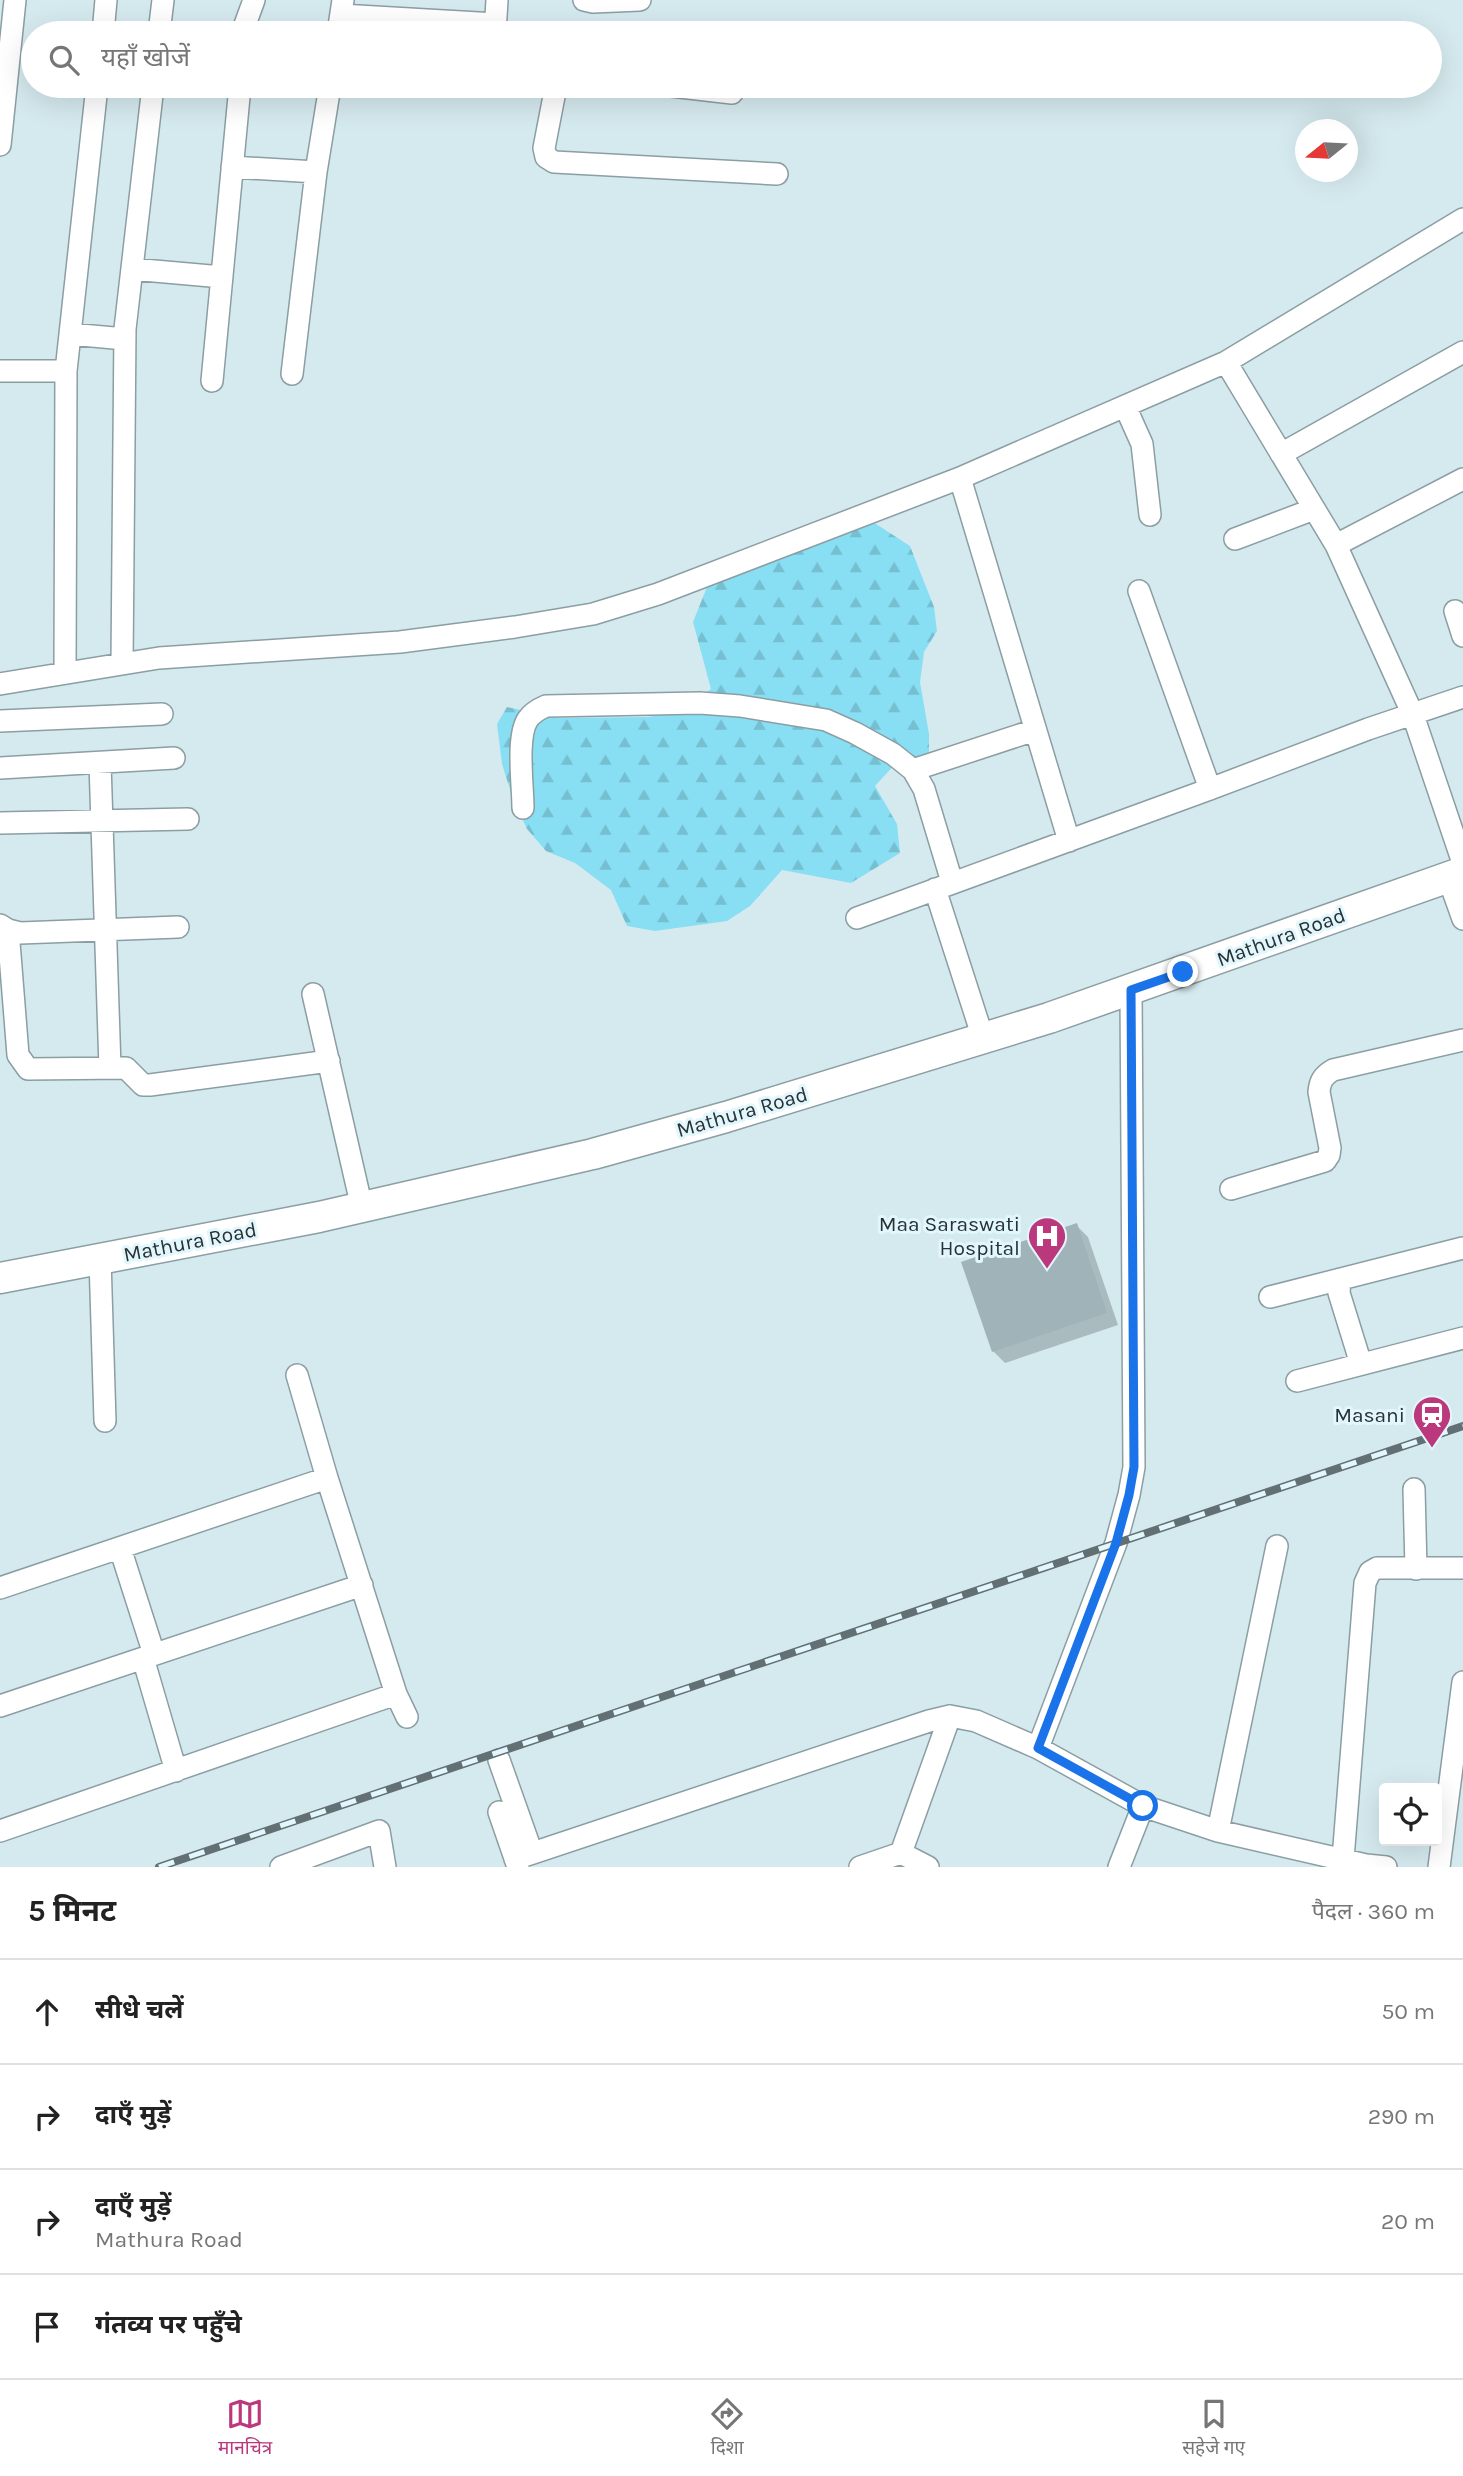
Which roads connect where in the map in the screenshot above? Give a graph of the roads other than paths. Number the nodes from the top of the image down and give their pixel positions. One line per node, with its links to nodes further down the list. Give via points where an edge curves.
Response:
1 (15, 0): 19 (street)
2 (107, 0): 9 (street)
3 (163, 0): 10 (street)
4 (254, 0): 11 (street)
5 (497, 0): 13 (street)
6 (584, 0): 7 (street)
7 (640, 0)
8 (341, 16): 12 (street)
9 (104, 21)
10 (160, 21)
11 (246, 21)
12 (401, 21)
13 (496, 21)
14 (96, 98): 26 (street)
15 (152, 98): 24 (street)
16 (239, 98): 20 (street)
17 (328, 98): 21 (street)
18 (554, 98): 22 (street, via 544,148 546,157 554,162)
19 (0, 145)
20 (232, 167): 21 (street); 25 (street)
21 (316, 172): 32 (street)
22 (777, 174)
23 (1461, 224): 29 (street)
24 (132, 269): 25 (street); 27 (street)
25 (222, 277): 33 (street)
26 (70, 334): 27 (street); 31 (street)
27 (125, 339): 45 (street)
28 (1463, 352): 35 (street)
29 (1226, 362): 34 (street); 35 (street)
30 (0, 371): 31 (street)
31 (66, 371): 46 (street)
32 (292, 374)
33 (212, 382)
34 (1125, 405): 36 (street); 39 (street, via 1146,461)
35 (1282, 454): 38 (street)
36 (960, 478): 45 (street, via 658,594 593,614 400,642); 52 (street)
37 (1463, 479): 41 (street)
38 (1314, 509): 40 (street); 41 (street)
39 (1150, 515)
40 (1235, 539)
41 (1336, 545): 50 (street)
42 (1139, 592): 57 (street)
43 (1455, 611): 44 (street)
44 (1463, 636)
45 (122, 664): 46 (street)
46 (65, 673): 47 (street)
47 (0, 684)
48 (1463, 697): 50 (street)
49 (162, 714): 51 (street)
50 (1413, 715): 57 (street); 63 (street)
51 (0, 721)
52 (1035, 730): 56 (street); 62 (street)
53 (174, 758): 54 (street)
54 (100, 763): 55 (street); 60 (street)
55 (0, 768)
56 (913, 770): 58 (street, via 855,733 796,714 700,704 546,706 526,721); 64 (street, via 924,789)
57 (1210, 789): 62 (street)
58 (523, 808)
59 (187, 819): 60 (street)
60 (103, 821): 61 (street); 69 (street)
61 (0, 823)
62 (1069, 841): 64 (street)
63 (1458, 871): 66 (street); 70 (main road, Mathura Road)
64 (943, 885): 65 (street); 73 (street)
65 (858, 918)
66 (1463, 919)
67 (4, 927): 69 (street, via 20,933); 72 (street)
68 (178, 927): 69 (street)
69 (106, 929): 76 (street)
70 (1131, 990): 73 (main road, Mathura Road); 103 (street, via 1134,1467 1116,1543)
71 (313, 994): 75 (street)
72 (8, 1026): 76 (street, via 28,1069)
73 (984, 1038): 78 (main road, Mathura Road, via 593,1154)
74 (1463, 1040): 77 (street, via 1332,1070 1324,1076 1319,1092 1330,1147 1325,1161)
75 (329, 1061): 76 (street, via 150,1084 138,1081 125,1068); 78 (street)
76 (110, 1069)
77 (1231, 1189)
78 (362, 1208): 80 (main road, Mathura Road)
79 (1463, 1248): 82 (street)
80 (100, 1259): 81 (main road, Mathura Road); 88 (street)
81 (0, 1279)
82 (1340, 1279): 83 (street); 85 (street, via 1339,1293)
83 (1270, 1297)
84 (1463, 1338): 85 (street)
85 (1361, 1364): 87 (street)
86 (297, 1375): 89 (street)
87 (1297, 1381)
88 (105, 1421)
89 (327, 1478): 92 (street); 95 (street)
90 (1414, 1489): 93 (street)
91 (1278, 1546): 109 (street)
92 (120, 1548): 96 (street); 97 (street)
93 (1416, 1569): 94 (street); 111 (street, via 1377,1568 1365,1583)
94 (1463, 1569)
95 (362, 1585): 97 (street); 99 (street)
96 (0, 1588)
97 (148, 1656): 100 (street); 105 (street)
98 (1463, 1682): 119 (street)
99 (396, 1694): 102 (street); 105 (street)
100 (0, 1706)
101 (950, 1716): 103 (street, via 976,1721); 110 (street); 112 (street)
102 (407, 1717)
103 (1038, 1748): 106 (street)
104 (499, 1760): 112 (street)
105 (176, 1771): 108 (street)
106 (1143, 1806): 109 (street); 117 (street)
107 (499, 1812): 112 (street)
108 (0, 1831)
109 (1218, 1831): 111 (street)
110 (901, 1853): 115 (street); 116 (street)
111 (1343, 1859): 118 (street)
112 (522, 1860)
113 (281, 1867): 114 (street, via 379,1831)
114 (385, 1867)
115 (860, 1867)
116 (928, 1867)
117 (1119, 1867)
118 (1386, 1867)
119 (1439, 1867)

